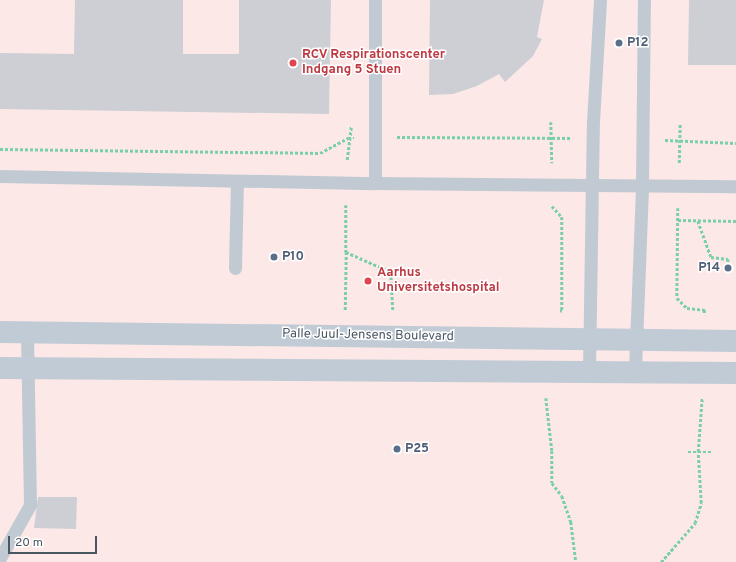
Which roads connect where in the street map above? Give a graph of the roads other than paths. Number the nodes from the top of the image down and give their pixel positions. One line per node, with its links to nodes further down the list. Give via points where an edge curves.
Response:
1 (375, 0): 6 (lane)
2 (600, 0): 8 (lane)
3 (644, 0): 7 (lane)
4 (0, 176): 5 (lane)
5 (237, 181): 6 (lane); 10 (lane)
6 (375, 183): 8 (lane)
7 (642, 184): 8 (lane); 9 (lane); 14 (lane)
8 (592, 185): 13 (lane)
9 (736, 186)
10 (235, 268)
11 (0, 332): 12 (street, Palle Juul-Jensens Boulevard)
12 (27, 332): 13 (street, Palle Juul-Jensens Boulevard); 17 (lane)
13 (589, 339): 14 (street, Palle Juul-Jensens Boulevard); 19 (lane)
14 (637, 339): 15 (street, Palle Juul-Jensens Boulevard); 18 (lane)
15 (736, 341)
16 (0, 368): 17 (street)
17 (28, 368): 19 (street, via 344,372); 21 (lane, via 30,505)
18 (635, 370): 19 (street); 20 (street)
19 (589, 371)
20 (736, 373)
21 (0, 558)

